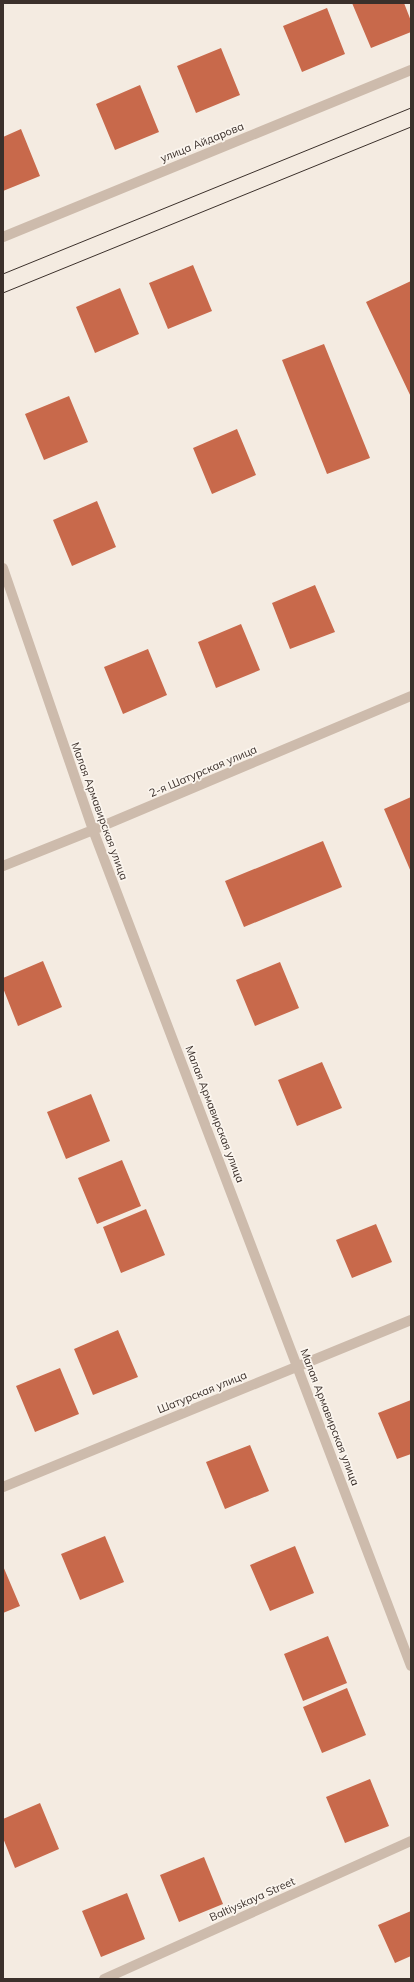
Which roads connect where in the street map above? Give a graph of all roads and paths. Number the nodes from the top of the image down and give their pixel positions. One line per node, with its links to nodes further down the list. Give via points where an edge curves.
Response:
1 (411, 70): 2 (street, улица Айдарова)
2 (3, 237)
3 (3, 568): 5 (street, Малая Армавирская улица)
4 (411, 696): 5 (street, 2-я Шатурская улица)
5 (93, 830): 6 (street, 2-я Шатурская улица); 8 (street, Малая Армавирская улица)
6 (3, 866)
7 (411, 1320): 8 (street, Шатурская улица)
8 (298, 1366): 9 (street, Шатурская улица); 10 (street, Малая Армавирская улица)
9 (3, 1487)
10 (411, 1666)
11 (411, 1841): 12 (street, Baltiyskaya Street)
12 (104, 1979)

